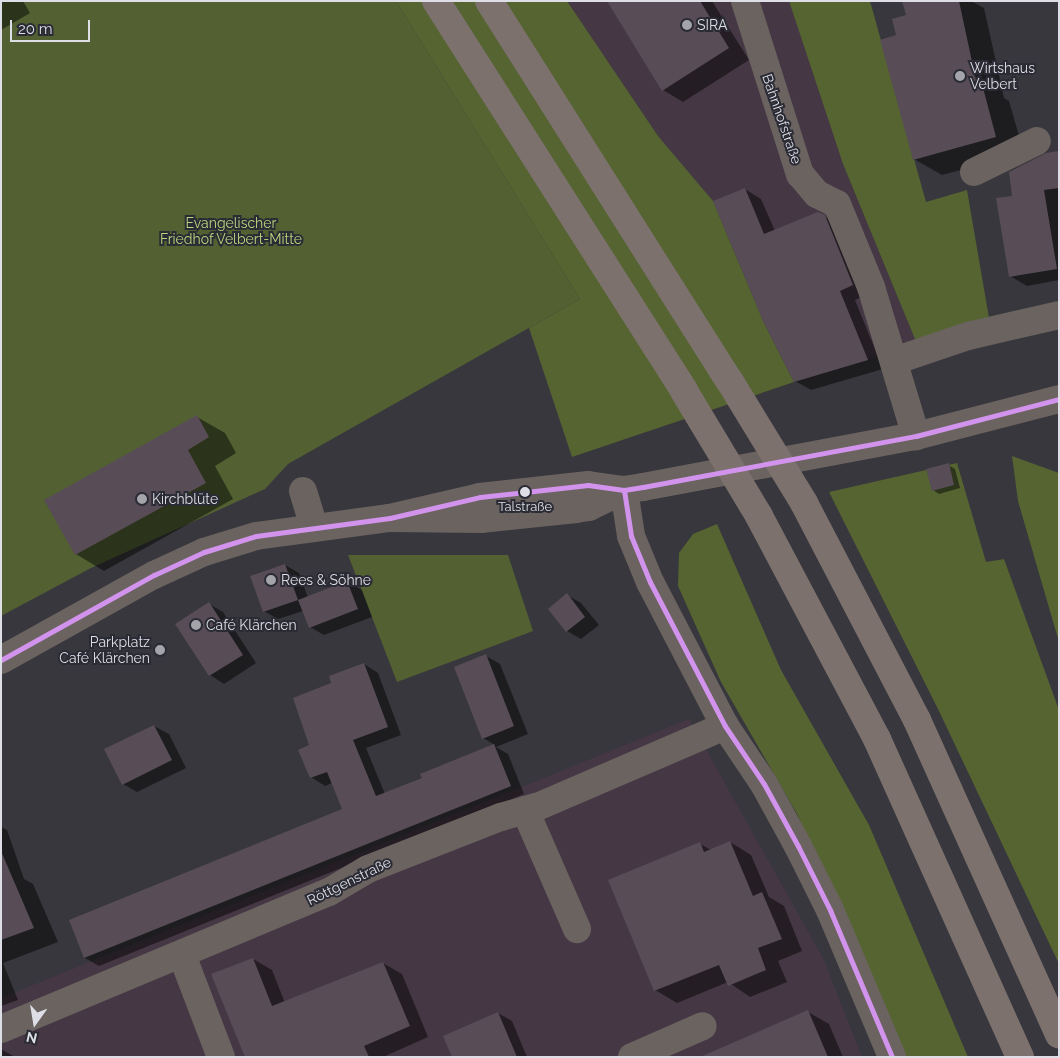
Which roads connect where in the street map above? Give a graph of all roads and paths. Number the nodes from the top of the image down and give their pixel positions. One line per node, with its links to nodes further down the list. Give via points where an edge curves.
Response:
1 (436, 1): 24 (highway, bridge, via 684,390 760,516 877,739)
2 (488, 1): 20 (highway, bridge, via 804,503 917,720)
3 (745, 1): 7 (street, Bahnhofstraße, via 800,174 817,194 837,204 871,287)
4 (1037, 141): 5 (street)
5 (974, 172)
6 (1059, 316): 7 (street, via 968,336)
7 (894, 361): 9 (street, Bahnhofstraße)
8 (1059, 399): 9 (street)
9 (916, 436): 10 (street)
10 (624, 490): 12 (street, via 588,485 480,497 390,518); 14 (street, via 631,536 640,560)
11 (303, 491): 12 (street)
12 (314, 526): 13 (street, via 256,536 204,552 154,575)
13 (1, 660)
14 (725, 726): 15 (street, Röttgenstraße); 23 (street, via 764,784 798,846 841,935)
15 (525, 810): 16 (street); 17 (street, Röttgenstraße, via 368,869 329,892)
16 (577, 929)
17 (182, 955): 19 (street, Röttgenstraße); 21 (street)
18 (703, 1026): 22 (street)
19 (1, 1029)
20 (1059, 1034)
21 (221, 1057)
22 (632, 1057)
23 (892, 1057)
24 (1020, 1057)

